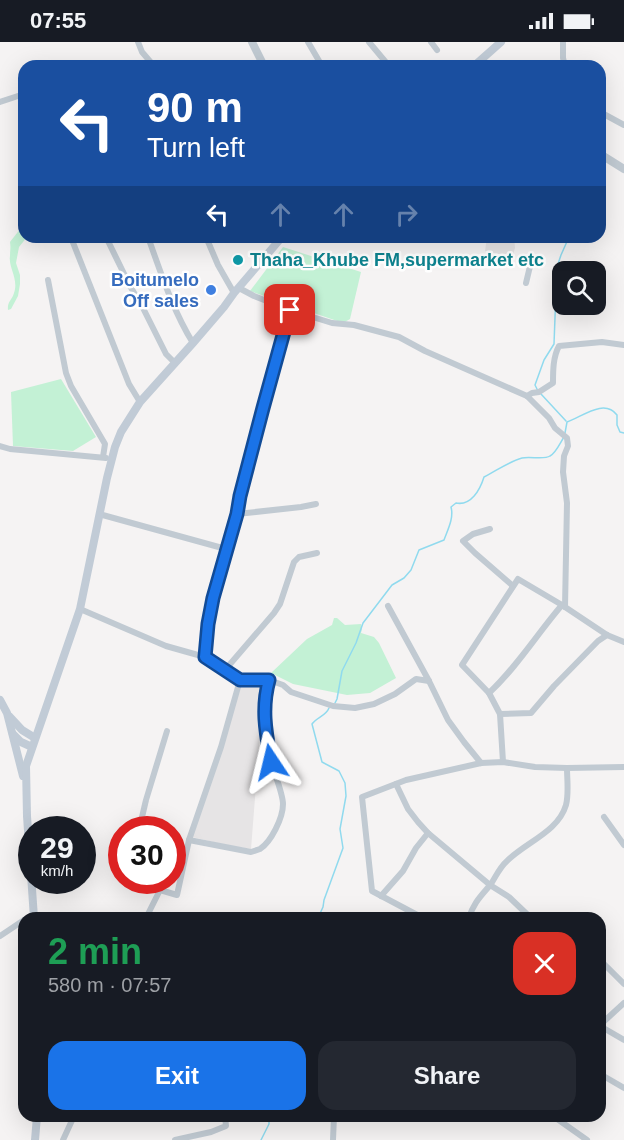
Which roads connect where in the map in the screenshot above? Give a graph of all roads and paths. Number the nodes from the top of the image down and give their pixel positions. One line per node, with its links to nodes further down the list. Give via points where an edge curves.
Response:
1 (138, 42): 9 (street)
2 (252, 42): 10 (street)
3 (308, 42): 11 (street)
4 (369, 42): 12 (street)
5 (431, 42): 8 (street)
6 (563, 42): 14 (street)
7 (499, 43): 13 (main road)
8 (437, 50)
9 (149, 60)
10 (261, 60)
11 (318, 60)
12 (384, 60)
13 (481, 60)
14 (564, 60)
15 (18, 96): 16 (street)
16 (0, 102)
17 (606, 115): 18 (street)
18 (624, 125)
19 (606, 158): 20 (street)
20 (624, 169)
21 (73, 243): 35 (street, via 129,384)
22 (109, 243): 33 (street, via 168,358)
23 (149, 243): 31 (street)
24 (209, 243): 29 (street)
25 (274, 243): 29 (main road)
26 (532, 258): 28 (street)
27 (48, 280): 37 (street, via 66,373 105,444)
28 (526, 283)
29 (236, 290): 30 (street); 31 (main road)
30 (290, 310): 34 (street, via 399,337); 40 (street)
31 (193, 344): 33 (main road)
32 (624, 345): 34 (street, via 559,345 553,383)
33 (175, 363): 35 (main road)
34 (527, 396): 46 (street, via 567,438 563,472 567,503)
35 (140, 402): 37 (main road)
36 (0, 446): 37 (street)
37 (107, 458): 39 (main road)
38 (315, 504): 40 (street)
39 (99, 514): 42 (street); 47 (main road)
40 (237, 514): 42 (street)
41 (490, 529): 44 (street, via 463,541)
42 (226, 549): 50 (street, via 213,598)
43 (317, 553): 51 (street, via 294,562 280,604)
44 (513, 586): 46 (street, via 518,579); 55 (street, via 462,665)
45 (388, 606): 54 (street)
46 (563, 606): 48 (street); 55 (street)
47 (80, 609): 50 (street, via 166,646); 61 (main road)
48 (607, 635): 49 (street); 58 (street, via 531,713)
49 (624, 642)
50 (205, 657): 51 (street)
51 (225, 670): 52 (street)
52 (240, 680): 53 (street); 72 (street)
53 (269, 680): 54 (street, via 333,706 355,708 374,704 416,679); 72 (street, via 264,720 283,804 277,828 267,842 251,852)
54 (429, 681): 64 (street, via 454,729)
55 (489, 693): 58 (street)
56 (0, 700): 57 (main road)
57 (7, 713): 59 (main road); 61 (main road)
58 (500, 714): 63 (street)
59 (12, 730): 62 (main road, via 21,742); 67 (main road)
60 (167, 731): 69 (street)
61 (35, 738): 62 (main road)
62 (32, 747): 67 (main road)
63 (503, 762): 64 (street); 66 (street)
64 (481, 764): 68 (street)
65 (624, 767): 66 (street)
66 (567, 768): 74 (street, via 567,803 553,827 506,862)
67 (25, 782): 76 (main road)
68 (396, 784): 71 (street, via 408,809); 75 (street, via 362,797 371,887)
69 (143, 816)
70 (604, 817): 73 (street)
71 (428, 832): 74 (street); 75 (street)
72 (189, 840): 77 (street, via 177,895 160,890)
73 (624, 845)
74 (490, 885): 79 (street); 80 (street)
75 (381, 896): 78 (street)
76 (30, 912)
77 (149, 912)
78 (412, 912)
79 (470, 912)
80 (525, 912)
81 (18, 925): 82 (street)
82 (0, 936)
83 (606, 966): 84 (street)
84 (624, 984)
85 (624, 1003): 86 (street)
86 (606, 1020)
87 (606, 1029): 88 (street)
88 (624, 1040)
89 (606, 1078): 90 (street)
90 (624, 1088)
91 (36, 1122): 96 (main road)
92 (71, 1122): 97 (street)
93 (226, 1122): 98 (street, via 226,1126 211,1132)
94 (334, 1122): 99 (street)
95 (562, 1122): 100 (street)
96 (34, 1140)
97 (63, 1140)
98 (175, 1140)
99 (333, 1140)
100 (587, 1140)

